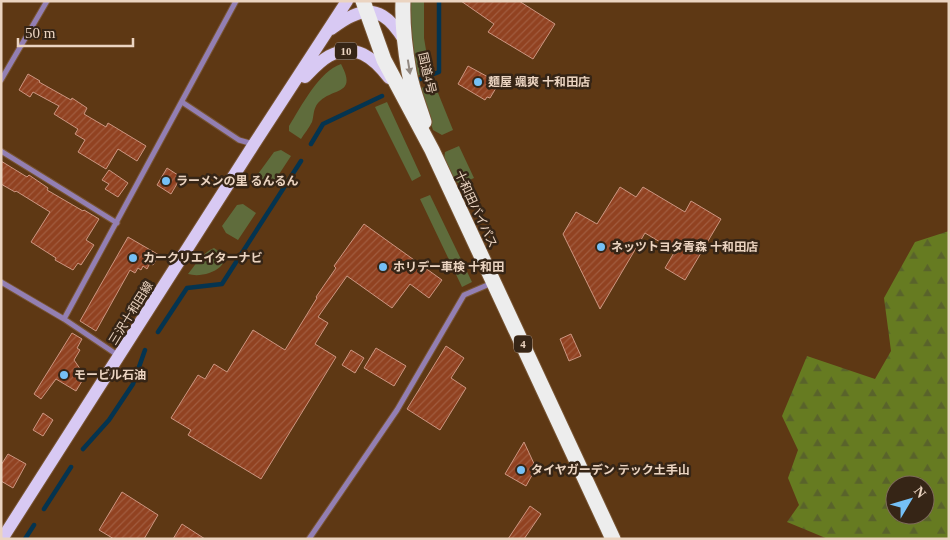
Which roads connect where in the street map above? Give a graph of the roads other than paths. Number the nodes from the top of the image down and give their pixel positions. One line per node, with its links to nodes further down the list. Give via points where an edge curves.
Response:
1 (48, 1): 8 (street)
2 (236, 1): 11 (street)
3 (348, 1): 6 (main road, 三沢十和田線 / 10)
4 (403, 1): 7 (highway, 国道4号 / 4)
5 (364, 7): 6 (main road, 10); 7 (main road, via 391,21); 10 (highway, 十和田バイパス / 4)
6 (329, 30): 9 (main road, 三沢十和田線 / 10)
7 (404, 40): 13 (highway, 国道4号 / 4, one-way to 13, via 409,74)
8 (1, 80)
9 (288, 92): 10 (main road, 10, via 328,56 351,51 371,58); 12 (main road, 三沢十和田線 / 10)
10 (401, 94): 13 (highway, 十和田バイパス / 4)
11 (182, 102): 12 (street, via 239,140); 15 (street)
12 (254, 144): 19 (main road, 三沢十和田線 / 10)
13 (432, 150): 17 (highway, 十和田バイパス / 4)
14 (1, 151): 15 (street)
15 (117, 223): 18 (street)
16 (1, 282): 18 (street)
17 (494, 282): 21 (street, via 464,295 397,410); 22 (highway, 十和田バイパス / 4)
18 (64, 319): 19 (street)
19 (119, 356): 20 (main road, 三沢十和田線 / 10)
20 (2, 539)
21 (309, 539)
22 (613, 539)

